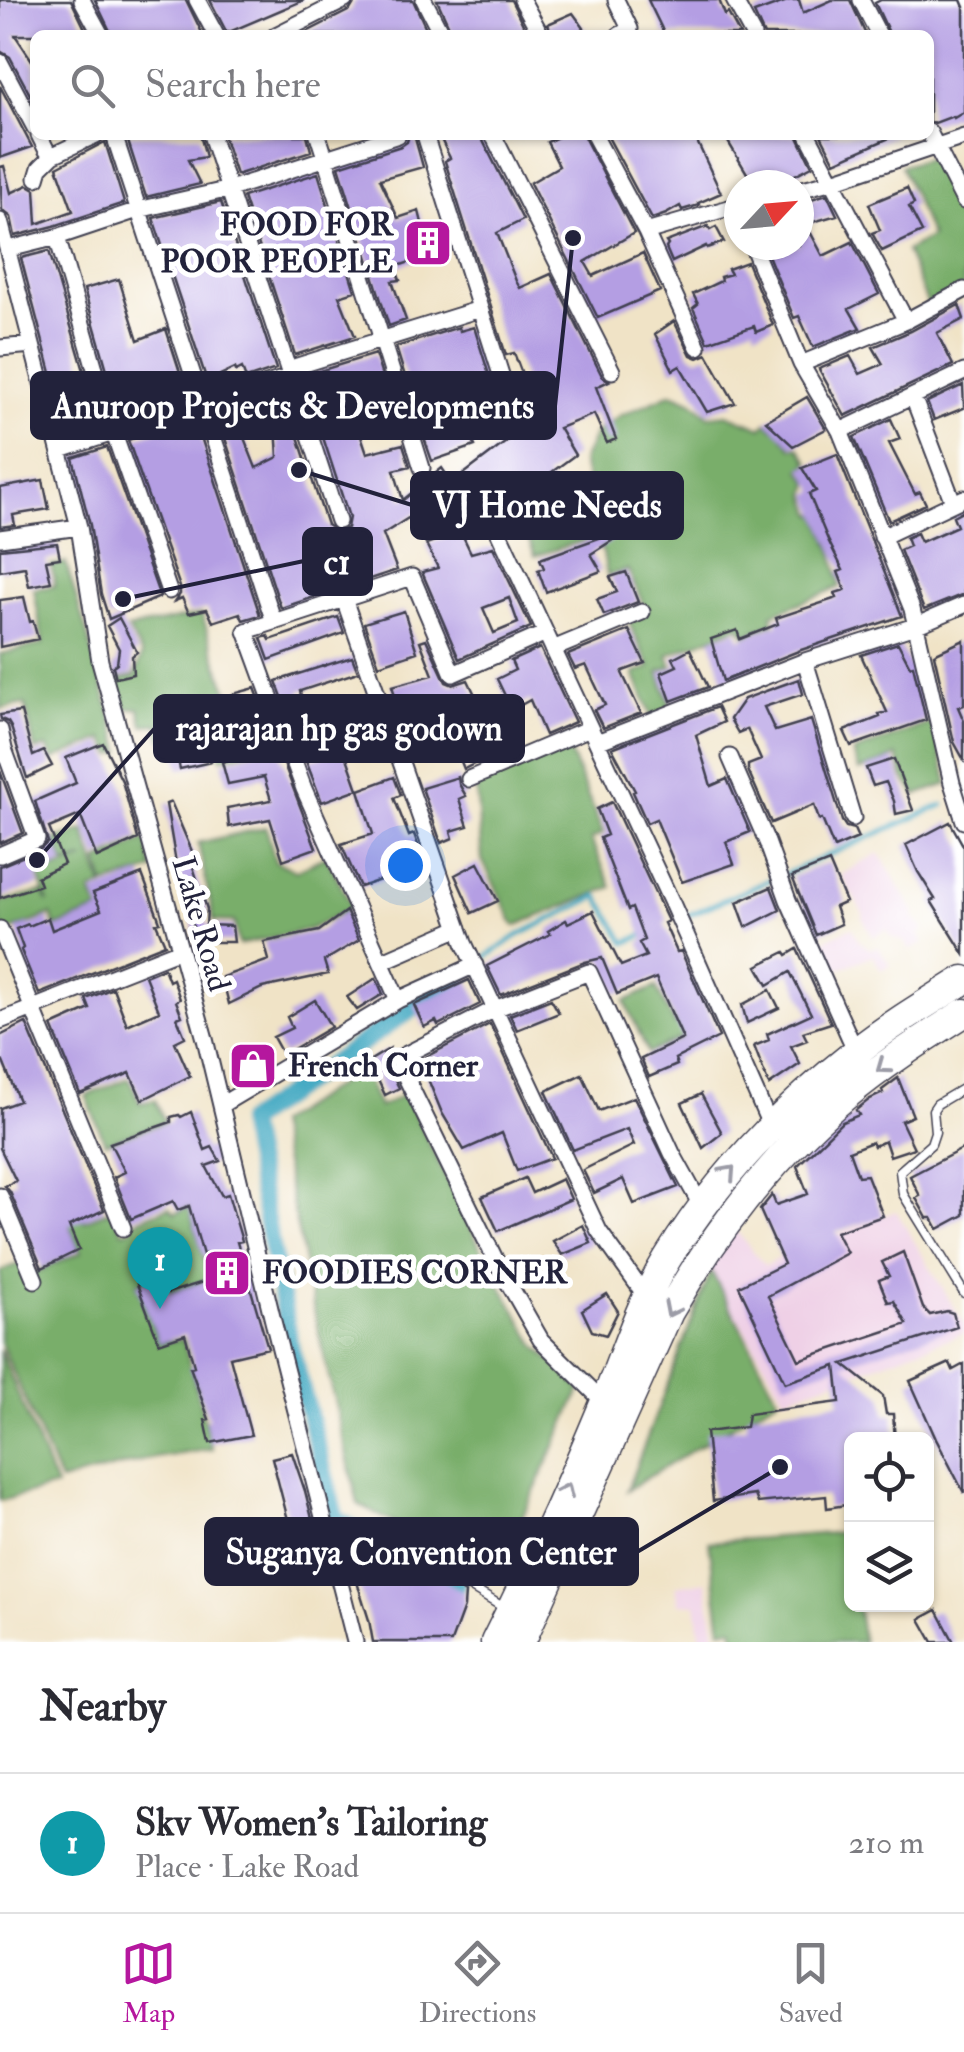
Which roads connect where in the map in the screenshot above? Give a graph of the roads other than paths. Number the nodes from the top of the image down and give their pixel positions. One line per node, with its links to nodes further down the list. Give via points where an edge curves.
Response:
1 (82, 0): 10 (street)
2 (197, 0): 11 (street)
3 (345, 0): 9 (street)
4 (424, 0): 13 (street)
5 (522, 0): 14 (street)
6 (616, 0): 15 (street)
7 (734, 0): 16 (street)
8 (861, 0): 17 (street)
9 (320, 6): 12 (street)
10 (98, 30)
11 (213, 30)
12 (287, 30)
13 (439, 30)
14 (538, 30)
15 (630, 30)
16 (750, 30)
17 (876, 30)
18 (0, 62): 19 (street)
19 (30, 119)
20 (964, 137): 32 (street)
21 (42, 140): 33 (street)
22 (85, 140): 33 (street)
23 (116, 140): 40 (street)
24 (213, 140): 38 (street)
25 (320, 140): 34 (street)
26 (384, 140): 34 (street)
27 (427, 140): 48 (street)
28 (496, 140): 55 (street)
29 (597, 140): 43 (street)
30 (811, 140): 36 (street)
31 (933, 140): 32 (street)
32 (937, 148): 36 (street); 39 (street)
33 (53, 155): 35 (street)
34 (326, 160): 38 (street); 50 (street)
35 (37, 178)
36 (833, 181): 37 (street); 49 (street)
37 (814, 186)
38 (230, 189): 40 (street); 57 (street)
39 (964, 201)
40 (138, 210): 44 (street); 59 (street)
41 (724, 210): 43 (street)
42 (0, 221): 45 (street, Lake Road)
43 (646, 232): 52 (street)
44 (57, 237): 45 (street); 62 (street)
45 (9, 249): 51 (street, Lake Road)
46 (758, 260): 54 (street)
47 (964, 290): 49 (street)
48 (480, 309): 50 (street); 60 (street)
49 (906, 321): 54 (street)
50 (382, 339): 57 (street); 64 (street)
51 (32, 345): 53 (street); 63 (street, Lake Road)
52 (698, 347)
53 (0, 348)
54 (801, 364): 61 (street)
55 (612, 371)
56 (964, 372): 58 (street)
57 (290, 373): 59 (street); 67 (street)
58 (913, 397): 61 (street); 65 (street)
59 (203, 404): 62 (street); 75 (street)
60 (518, 425)
61 (840, 431): 69 (street)
62 (114, 432): 63 (street); 71 (street)
63 (60, 450): 68 (street, Lake Road)
64 (422, 468)
65 (959, 500): 69 (street)
66 (491, 516): 77 (street)
67 (338, 521)
68 (78, 527): 70 (street); 89 (street, Lake Road, via 100,661)
69 (882, 537): 76 (street)
70 (0, 538)
71 (169, 591)
72 (344, 600): 75 (street); 77 (street, via 412,577 453,674); 87 (street)
73 (964, 605): 76 (street)
74 (642, 612): 78 (street)
75 (274, 622): 90 (street, via 246,631 304,789)
76 (915, 626): 79 (street); 85 (street)
77 (546, 633): 78 (street)
78 (553, 649): 81 (street)
79 (805, 661): 81 (street); 84 (street)
80 (0, 730): 86 (street, via 37,838)
81 (593, 735): 83 (street); 101 (street)
82 (730, 757): 98 (street)
83 (469, 778)
84 (853, 818)
85 (964, 822)
86 (0, 854)
87 (459, 928): 90 (street); 91 (street)
88 (0, 929): 94 (street)
89 (180, 950): 94 (street); 100 (street, Lake Road)
90 (381, 962): 93 (street)
91 (475, 965): 93 (street); 95 (street)
92 (964, 980): 98 (highway)
93 (398, 1000): 100 (street)
94 (33, 1007): 97 (street); 105 (street)
95 (495, 1009): 103 (street, via 589,972); 108 (street, via 599,1231); 109 (street, via 396,1059 541,1340)
96 (962, 1020): 104 (highway, one-way to 104, via 843,1098)
97 (0, 1022)
98 (856, 1052): 101 (highway)
99 (964, 1088): 107 (lane, via 937,1104 931,1144 900,1171 903,1194)
100 (221, 1105): 113 (street, Lake Road)
101 (772, 1128): 103 (highway, one-way to 101)
102 (0, 1196): 106 (street)
103 (701, 1207): 104 (street); 108 (highway)
104 (724, 1226): 111 (highway, one-way to 111, via 669,1312)
105 (123, 1228)
106 (35, 1280)
107 (964, 1293)
108 (647, 1298): 109 (highway)
109 (604, 1402): 111 (highway, one-way to 109)
110 (419, 1539): 112 (lane, via 420,1557)
111 (550, 1554): 112 (highway); 115 (highway)
112 (510, 1611): 114 (highway)
113 (356, 1642)
114 (495, 1642)
115 (521, 1642)

